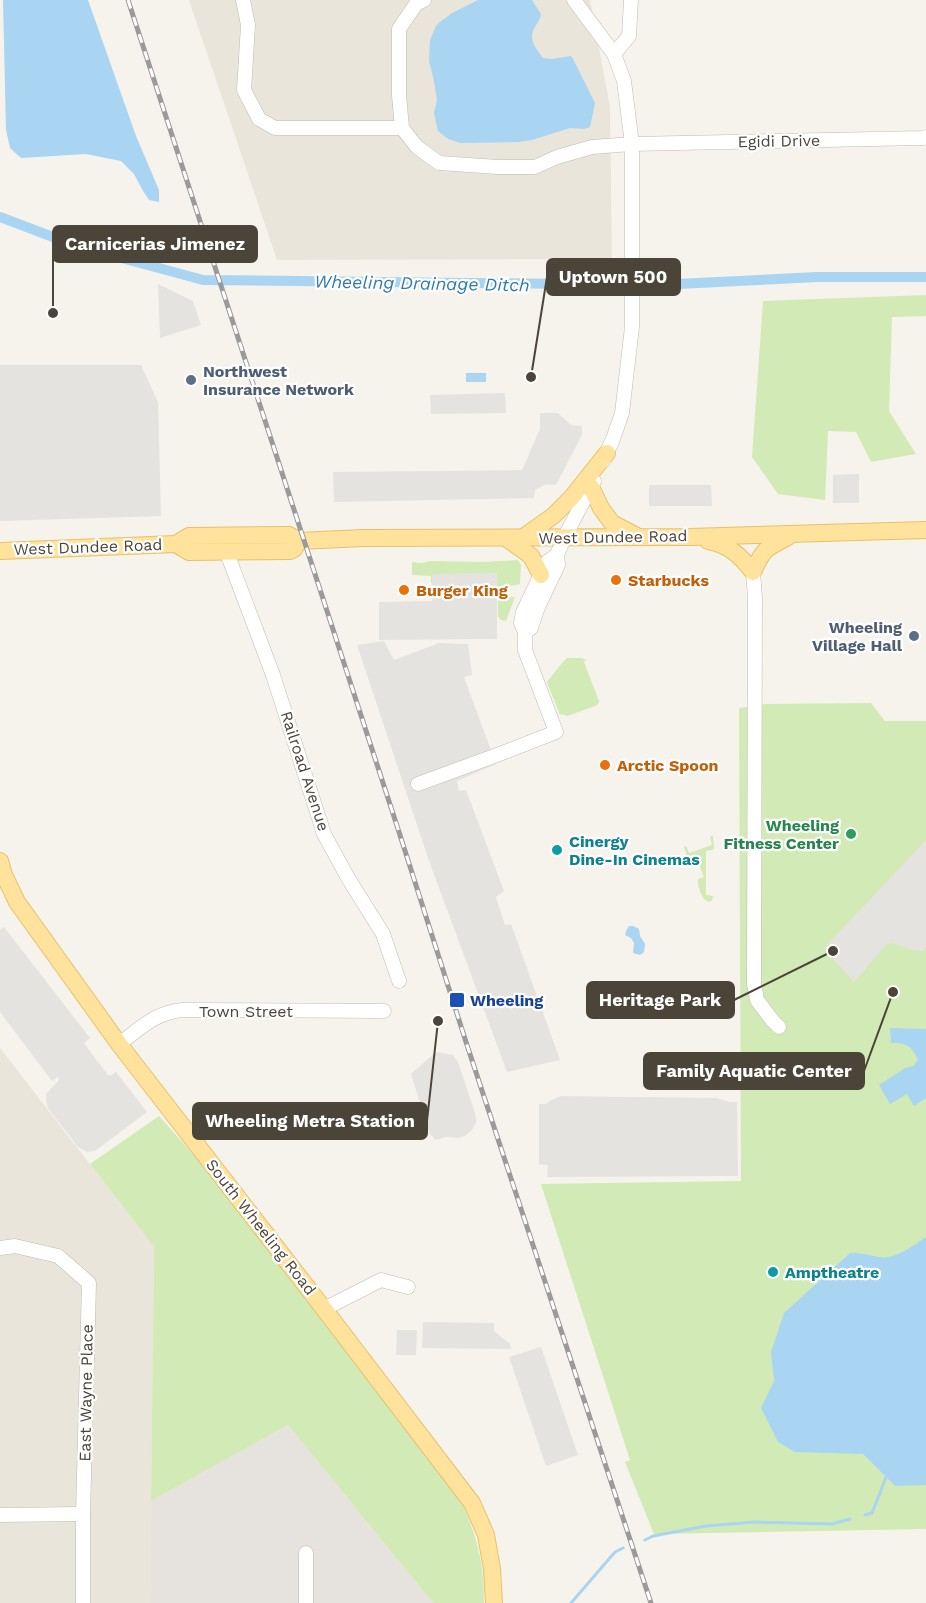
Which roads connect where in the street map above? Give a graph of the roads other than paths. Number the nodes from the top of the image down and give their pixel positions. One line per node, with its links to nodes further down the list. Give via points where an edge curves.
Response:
1 (243, 0): 6 (street, via 248,25 244,90 259,119 275,128)
2 (424, 0): 6 (street, via 416,4 399,29)
3 (573, 0): 5 (street)
4 (631, 0): 5 (street, via 629,36)
5 (614, 54): 8 (street, via 624,81)
6 (402, 128): 8 (street, Egidi Drive, via 417,147 439,163 535,167 592,147)
7 (926, 137): 8 (street, Egidi Drive)
8 (632, 144): 9 (street, via 632,327 625,398)
9 (607, 453): 10 (street); 15 (main road, via 553,516)
10 (591, 487): 13 (main road, via 612,523); 16 (street)
11 (926, 530): 12 (main road, West Dundee Road)
12 (794, 534): 14 (main road, West Dundee Road); 22 (main road, via 769,546)
13 (638, 537): 14 (main road, West Dundee Road); 16 (main road, West Dundee Road)
14 (690, 537): 22 (main road, via 721,544)
15 (514, 538): 16 (main road, West Dundee Road); 17 (main road, West Dundee Road); 23 (main road, via 531,556)
16 (564, 538): 21 (street)
17 (299, 541): 18 (main road, West Dundee Road, via 289,535 189,536); 20 (main road, West Dundee Road, via 291,551)
18 (176, 544): 19 (main road, West Dundee Road); 20 (main road, West Dundee Road, via 189,552)
19 (0, 551)
20 (227, 553): 27 (street, Railroad Avenue, via 273,675 324,834 383,934)
21 (557, 555): 23 (street, via 547,562); 24 (street, via 558,565 531,628)
22 (753, 572): 29 (street, via 754,984 756,1000)
23 (541, 575): 24 (street, via 523,612 521,623)
24 (525, 632): 25 (street, via 525,650 556,732)
25 (418, 784)
26 (0, 861): 30 (main road, South Wheeling Road, via 17,902)
27 (399, 981)
28 (384, 1011): 30 (street, Town Street, via 169,1011)
29 (779, 1027)
30 (119, 1044): 33 (main road, South Wheeling Road)
31 (0, 1248): 34 (street, East Wayne Place, via 15,1246 58,1256 89,1283)
32 (408, 1287): 33 (street, via 381,1280)
33 (324, 1309): 39 (main road, South Wheeling Road, via 472,1503 486,1535)
34 (83, 1514): 35 (street); 37 (street, East Wayne Place)
35 (0, 1515)
36 (306, 1553): 38 (street)
37 (83, 1603)
38 (306, 1603)
39 (494, 1603)

